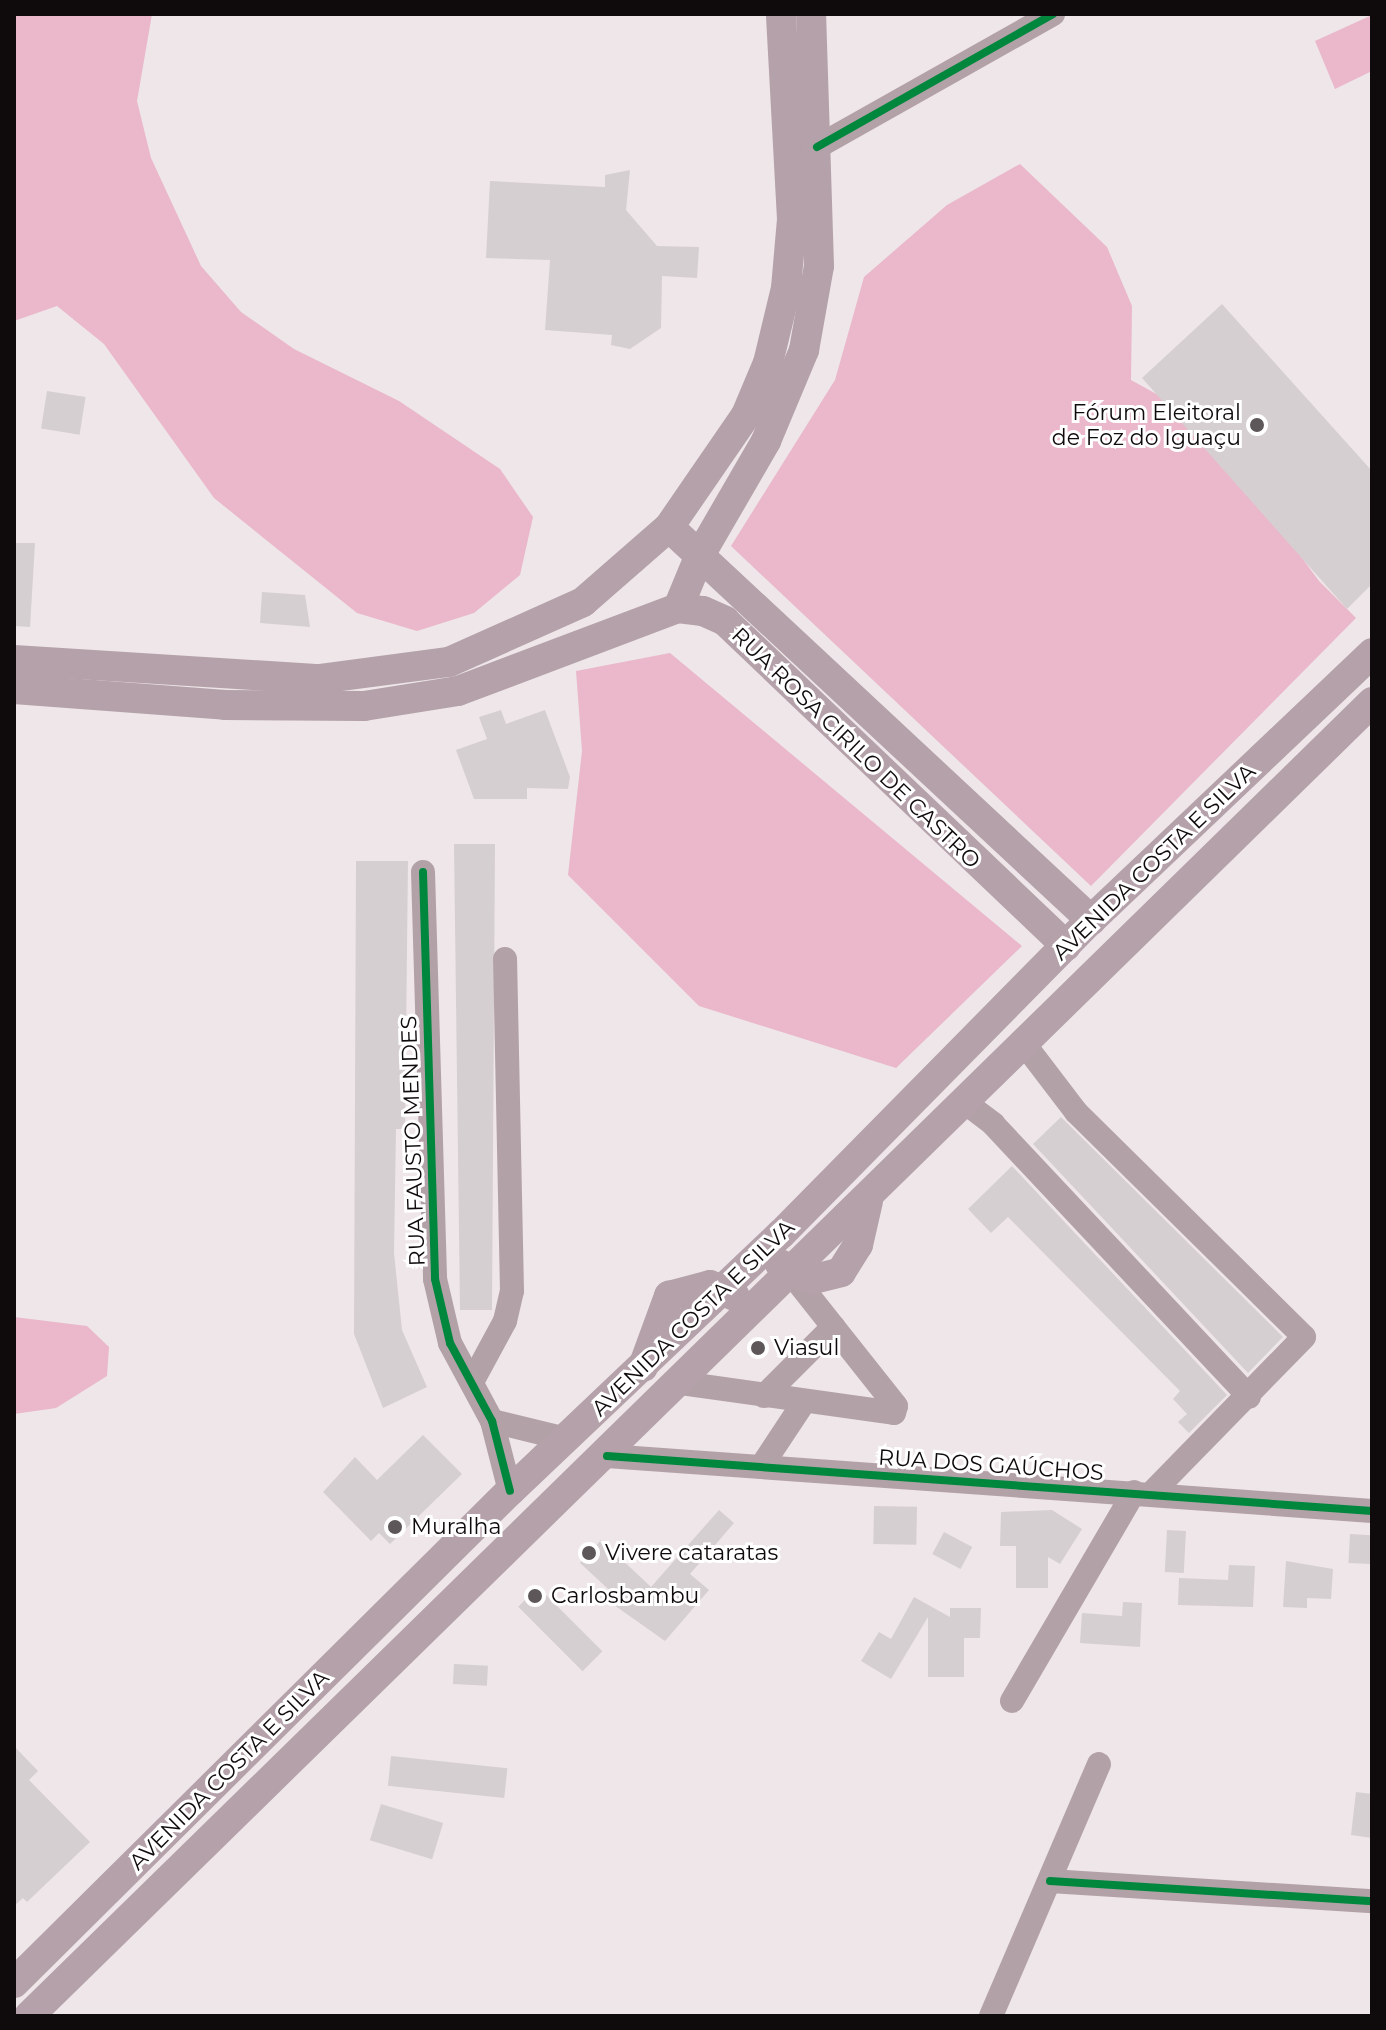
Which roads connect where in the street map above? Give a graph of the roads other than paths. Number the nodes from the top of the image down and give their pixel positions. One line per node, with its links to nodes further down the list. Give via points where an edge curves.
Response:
1 (781, 14): 5 (main road, via 792,219 786,288 768,363 746,415)
2 (811, 14): 4 (main road)
3 (1040, 17): 4 (street)
4 (817, 147): 6 (main road, via 819,266 804,350 766,441)
5 (669, 527): 6 (main road); 10 (main road, via 583,602)
6 (700, 555): 7 (main road); 16 (main road)
7 (678, 608): 12 (main road); 17 (main road, RUA ROSA CIRILO DE CASTRO, via 725,621)
8 (1372, 653): 16 (main road, AVENIDA COSTA E SILVA)
9 (14, 660): 13 (main road)
10 (449, 662): 12 (main road); 13 (main road)
11 (14, 689): 13 (main road)
12 (458, 691): 13 (main road, via 339,707)
13 (227, 692)
14 (1372, 702): 19 (main road, AVENIDA COSTA E SILVA)
15 (423, 872): 28 (street, RUA FAUSTO MENDES, via 435,1279 450,1343)
16 (1091, 920): 17 (main road, AVENIDA COSTA E SILVA)
17 (1066, 946): 22 (main road, AVENIDA COSTA E SILVA)
18 (505, 959): 28 (street, via 512,1291 505,1321)
19 (1022, 1041): 20 (main road, AVENIDA COSTA E SILVA); 31 (street, via 1076,1112 1302,1329 1302,1345)
20 (963, 1101): 21 (main road, AVENIDA COSTA E SILVA); 31 (street, via 993,1124)
21 (868, 1201): 23 (main road, via 858,1245); 24 (main road, AVENIDA COSTA E SILVA)
22 (781, 1234): 24 (main road, via 779,1263); 25 (main road, AVENIDA COSTA E SILVA)
23 (841, 1272): 24 (main road, via 828,1280); 26 (street)
24 (792, 1275): 26 (street); 27 (main road, AVENIDA COSTA E SILVA)
25 (725, 1289): 27 (main road, via 740,1301); 34 (main road, AVENIDA COSTA E SILVA, via 697,1285 669,1296 643,1368)
26 (830, 1323): 30 (street); 32 (street, via 896,1406 894,1413)
27 (742, 1324): 29 (main road, AVENIDA COSTA E SILVA)
28 (472, 1382): 33 (street, RUA FAUSTO MENDES)
29 (681, 1383): 30 (street); 35 (main road, AVENIDA COSTA E SILVA)
30 (764, 1396): 32 (street)
31 (1249, 1397): 38 (street)
32 (804, 1402): 36 (street)
33 (492, 1421): 34 (street); 37 (street, RUA FAUSTO MENDES)
34 (566, 1439): 37 (main road, AVENIDA COSTA E SILVA)
35 (607, 1456): 36 (street, RUA DOS GAÚCHOS); 45 (main road, AVENIDA COSTA E SILVA)
36 (761, 1467): 38 (street, RUA DOS GAÚCHOS)
37 (510, 1491): 44 (main road, AVENIDA COSTA E SILVA)
38 (1143, 1493): 39 (street, RUA DOS GAÚCHOS); 40 (street)
39 (1372, 1511)
40 (1012, 1701)
41 (1099, 1764): 42 (street)
42 (1050, 1881): 43 (street); 46 (street)
43 (1372, 1901)
44 (14, 1983)
45 (29, 2016)
46 (991, 2016)

